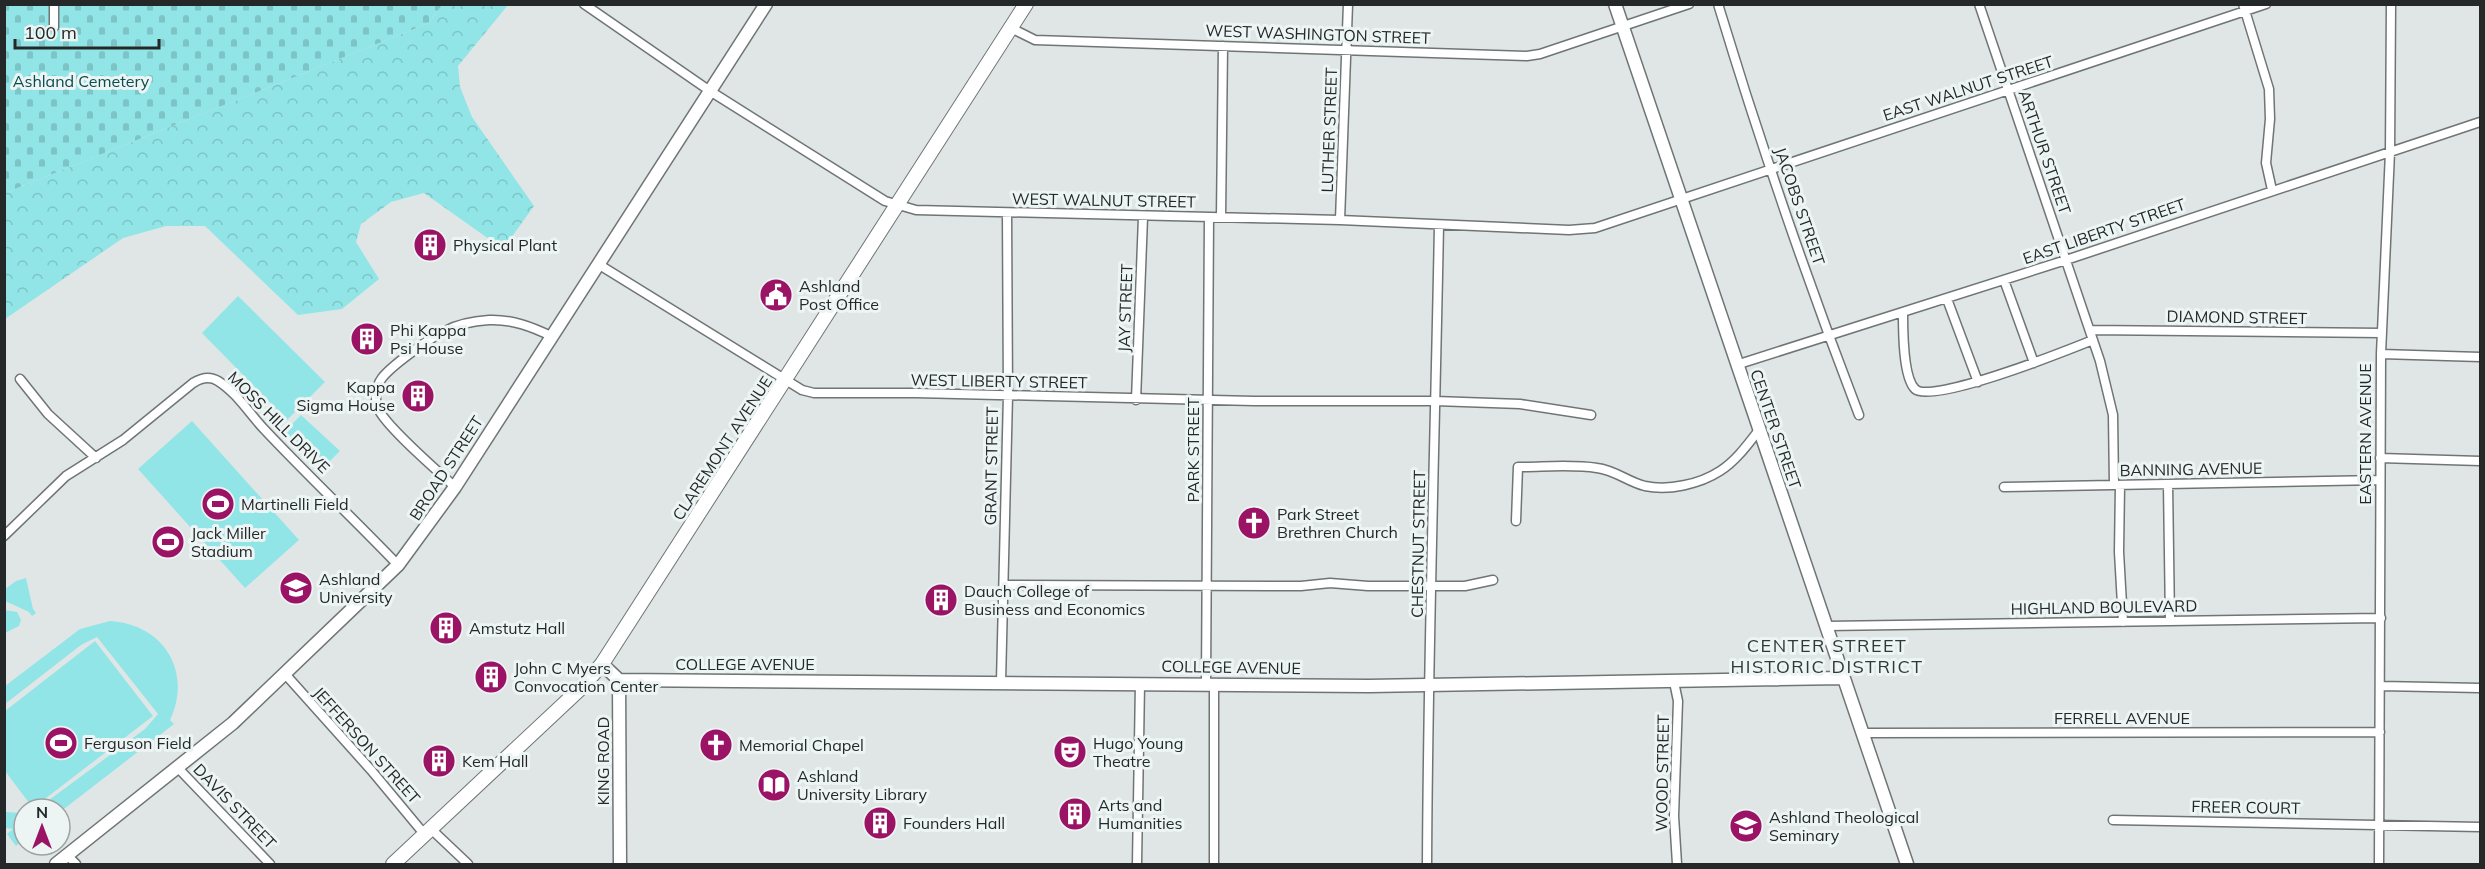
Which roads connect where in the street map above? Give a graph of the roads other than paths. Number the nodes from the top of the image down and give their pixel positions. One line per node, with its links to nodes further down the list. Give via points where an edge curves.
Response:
1 (54, 4): 14 (street)
2 (766, 4): 19 (street, BROAD STREET)
3 (1026, 4): 15 (main road, CLAREMONT AVENUE)
4 (1348, 4): 17 (street, LUTHER STREET)
5 (1615, 4): 13 (street, CENTER STREET)
6 (1689, 4): 13 (street, WEST WASHINGTON STREET)
7 (1718, 4): 22 (street, JACOBS STREET)
8 (1979, 4): 18 (street, ARTHUR STREET)
9 (2266, 4): 12 (street, EAST WALNUT STREET)
10 (2391, 4): 21 (street, EASTERN AVENUE)
11 (586, 5): 19 (street, WEST WALNUT STREET)
12 (2244, 8): 18 (street, EAST WALNUT STREET); 23 (street, via 2269,89 2266,163)
13 (1622, 26): 17 (street, WEST WASHINGTON STREET, via 1527,56); 24 (street, CENTER STREET)
14 (54, 27)
15 (1011, 28): 16 (street, WEST WASHINGTON STREET, via 1035,40); 25 (main road, CLAREMONT AVENUE)
16 (1223, 46): 17 (street, WEST WASHINGTON STREET); 29 (street)
17 (1347, 49): 30 (street, LUTHER STREET)
18 (2008, 90): 22 (street, EAST WALNUT STREET); 32 (street, ARTHUR STREET)
19 (710, 91): 25 (street, WEST WALNUT STREET); 33 (street, BROAD STREET)
20 (2481, 122): 21 (street, EAST LIBERTY STREET)
21 (2390, 152): 23 (street, EAST LIBERTY STREET); 38 (street, EASTERN AVENUE)
22 (1771, 169): 24 (street, EAST WALNUT STREET); 40 (street, JACOBS STREET)
23 (2272, 190): 32 (street, EAST LIBERTY STREET)
24 (1679, 200): 31 (street, WEST WALNUT STREET, via 1595,228); 45 (street, CENTER STREET)
25 (897, 205): 26 (street, WEST WALNUT STREET, via 916,210); 47 (main road, CLAREMONT AVENUE)
26 (1007, 213): 27 (street, WEST WALNUT STREET); 49 (street, GRANT STREET)
27 (1143, 217): 28 (street, WEST WALNUT STREET); 50 (street, JAY STREET)
28 (1209, 217): 29 (street, WEST WALNUT STREET); 51 (street, PARK STREET)
29 (1221, 217): 30 (street, WEST WALNUT STREET)
30 (1340, 220): 31 (street, WEST WALNUT STREET)
31 (1439, 225): 52 (street, CHESTNUT STREET)
32 (2066, 260): 34 (street, EAST LIBERTY STREET); 37 (street, ARTHUR STREET)
33 (598, 264): 39 (street, BROAD STREET); 47 (street, WEST LIBERTY STREET)
34 (2004, 280): 35 (street, EAST LIBERTY STREET); 44 (street)
35 (1947, 299): 36 (street, EAST LIBERTY STREET); 48 (street)
36 (1903, 313): 40 (street, EAST LIBERTY STREET); 48 (street, via 1909,380 1917,391 1937,393)
37 (2090, 330): 38 (street, DIAMOND STREET); 41 (street, ARTHUR STREET)
38 (2382, 333): 42 (street, EASTERN AVENUE)
39 (551, 336): 62 (street, BROAD STREET); 62 (street, via 509,321 463,324 444,331 382,378 375,398 382,417)
40 (1828, 336): 45 (street, EAST LIBERTY STREET); 54 (street, JACOBS STREET)
41 (2094, 340): 44 (street); 61 (street, ARTHUR STREET, via 2113,415)
42 (2381, 354): 43 (street); 57 (street, EASTERN AVENUE)
43 (2481, 357)
44 (2034, 363): 48 (street)
45 (1736, 365): 55 (street, CENTER STREET)
46 (20, 379): 56 (street, via 48,414)
47 (786, 380): 49 (street, WEST LIBERTY STREET, via 814,393); 75 (main road, CLAREMONT AVENUE)
48 (1978, 382)
49 (1008, 395): 50 (street, WEST LIBERTY STREET); 69 (street, GRANT STREET)
50 (1136, 400): 51 (street, WEST LIBERTY STREET)
51 (1208, 401): 52 (street, WEST LIBERTY STREET); 70 (street, PARK STREET)
52 (1435, 401): 53 (street, WEST LIBERTY STREET, via 1520,404); 68 (street, CHESTNUT STREET)
53 (1591, 415)
54 (1859, 415)
55 (1759, 430): 64 (street, via 1722,470 1666,488 1634,483 1615,472 1597,468 1518,467); 74 (street, CENTER STREET)
56 (96, 458): 65 (street, MOSS HILL DRIVE, via 66,476); 66 (street, MOSS HILL DRIVE, via 193,383 213,379 231,392)
57 (2380, 458): 58 (street); 59 (street, EASTERN AVENUE)
58 (2481, 461)
59 (2380, 480): 60 (street, BANNING AVENUE); 71 (street, EASTERN AVENUE)
60 (2168, 484): 61 (street, BANNING AVENUE); 72 (street)
61 (2117, 485): 63 (street, BANNING AVENUE); 73 (street, ARTHUR STREET)
62 (455, 487): 66 (street, BROAD STREET)
63 (2004, 487)
64 (1516, 521)
65 (4, 536)
66 (398, 565): 76 (street, BROAD STREET)
67 (1493, 580): 68 (street, via 1473,586)
68 (1433, 584): 70 (street); 83 (street, CHESTNUT STREET)
69 (1005, 585): 70 (street); 79 (street, GRANT STREET)
70 (1206, 586): 82 (street, PARK STREET)
71 (2381, 618): 72 (street, HIGHLAND BOULEVARD); 84 (street, EASTERN AVENUE)
72 (2170, 621): 73 (street, HIGHLAND BOULEVARD)
73 (2123, 622): 74 (street, HIGHLAND BOULEVARD)
74 (1827, 626): 77 (street, CENTER STREET)
75 (602, 664): 78 (street); 92 (main road, CLAREMONT AVENUE)
76 (286, 675): 88 (street, BROAD STREET); 92 (street, JEFFERSON STREET)
77 (1843, 678): 80 (street, COLLEGE AVENUE); 87 (street, CENTER STREET)
78 (619, 680): 79 (street, COLLEGE AVENUE); 98 (street, KING ROAD)
79 (1002, 682): 81 (street, COLLEGE AVENUE)
80 (1674, 682): 83 (street, COLLEGE AVENUE); 102 (street, WOOD STREET, via 1678,701 1674,816)
81 (1140, 683): 82 (street, COLLEGE AVENUE); 99 (street)
82 (1210, 683): 83 (street, COLLEGE AVENUE); 100 (street, PARK STREET)
83 (1428, 685): 101 (street, CHESTNUT STREET)
84 (2381, 686): 85 (street); 86 (street, EASTERN AVENUE)
85 (2481, 688)
86 (2380, 732): 87 (street, FERRELL AVENUE); 90 (street, EASTERN AVENUE)
87 (1863, 733): 103 (street, CENTER STREET)
88 (178, 768): 93 (street, BROAD STREET); 95 (street, DAVIS STREET)
89 (2113, 820): 90 (street, FREER COURT)
90 (2379, 824): 91 (street, FREER COURT); 104 (street, EASTERN AVENUE)
91 (2481, 827)
92 (428, 832): 96 (main road, CLAREMONT AVENUE); 97 (street, JEFFERSON STREET)
93 (72, 860): 94 (street, BROAD STREET)
94 (56, 864)
95 (270, 864)
96 (393, 864)
97 (468, 864)
98 (620, 864)
99 (1137, 864)
100 (1214, 864)
101 (1427, 864)
102 (1677, 864)
103 (1908, 864)
104 (2379, 864)

